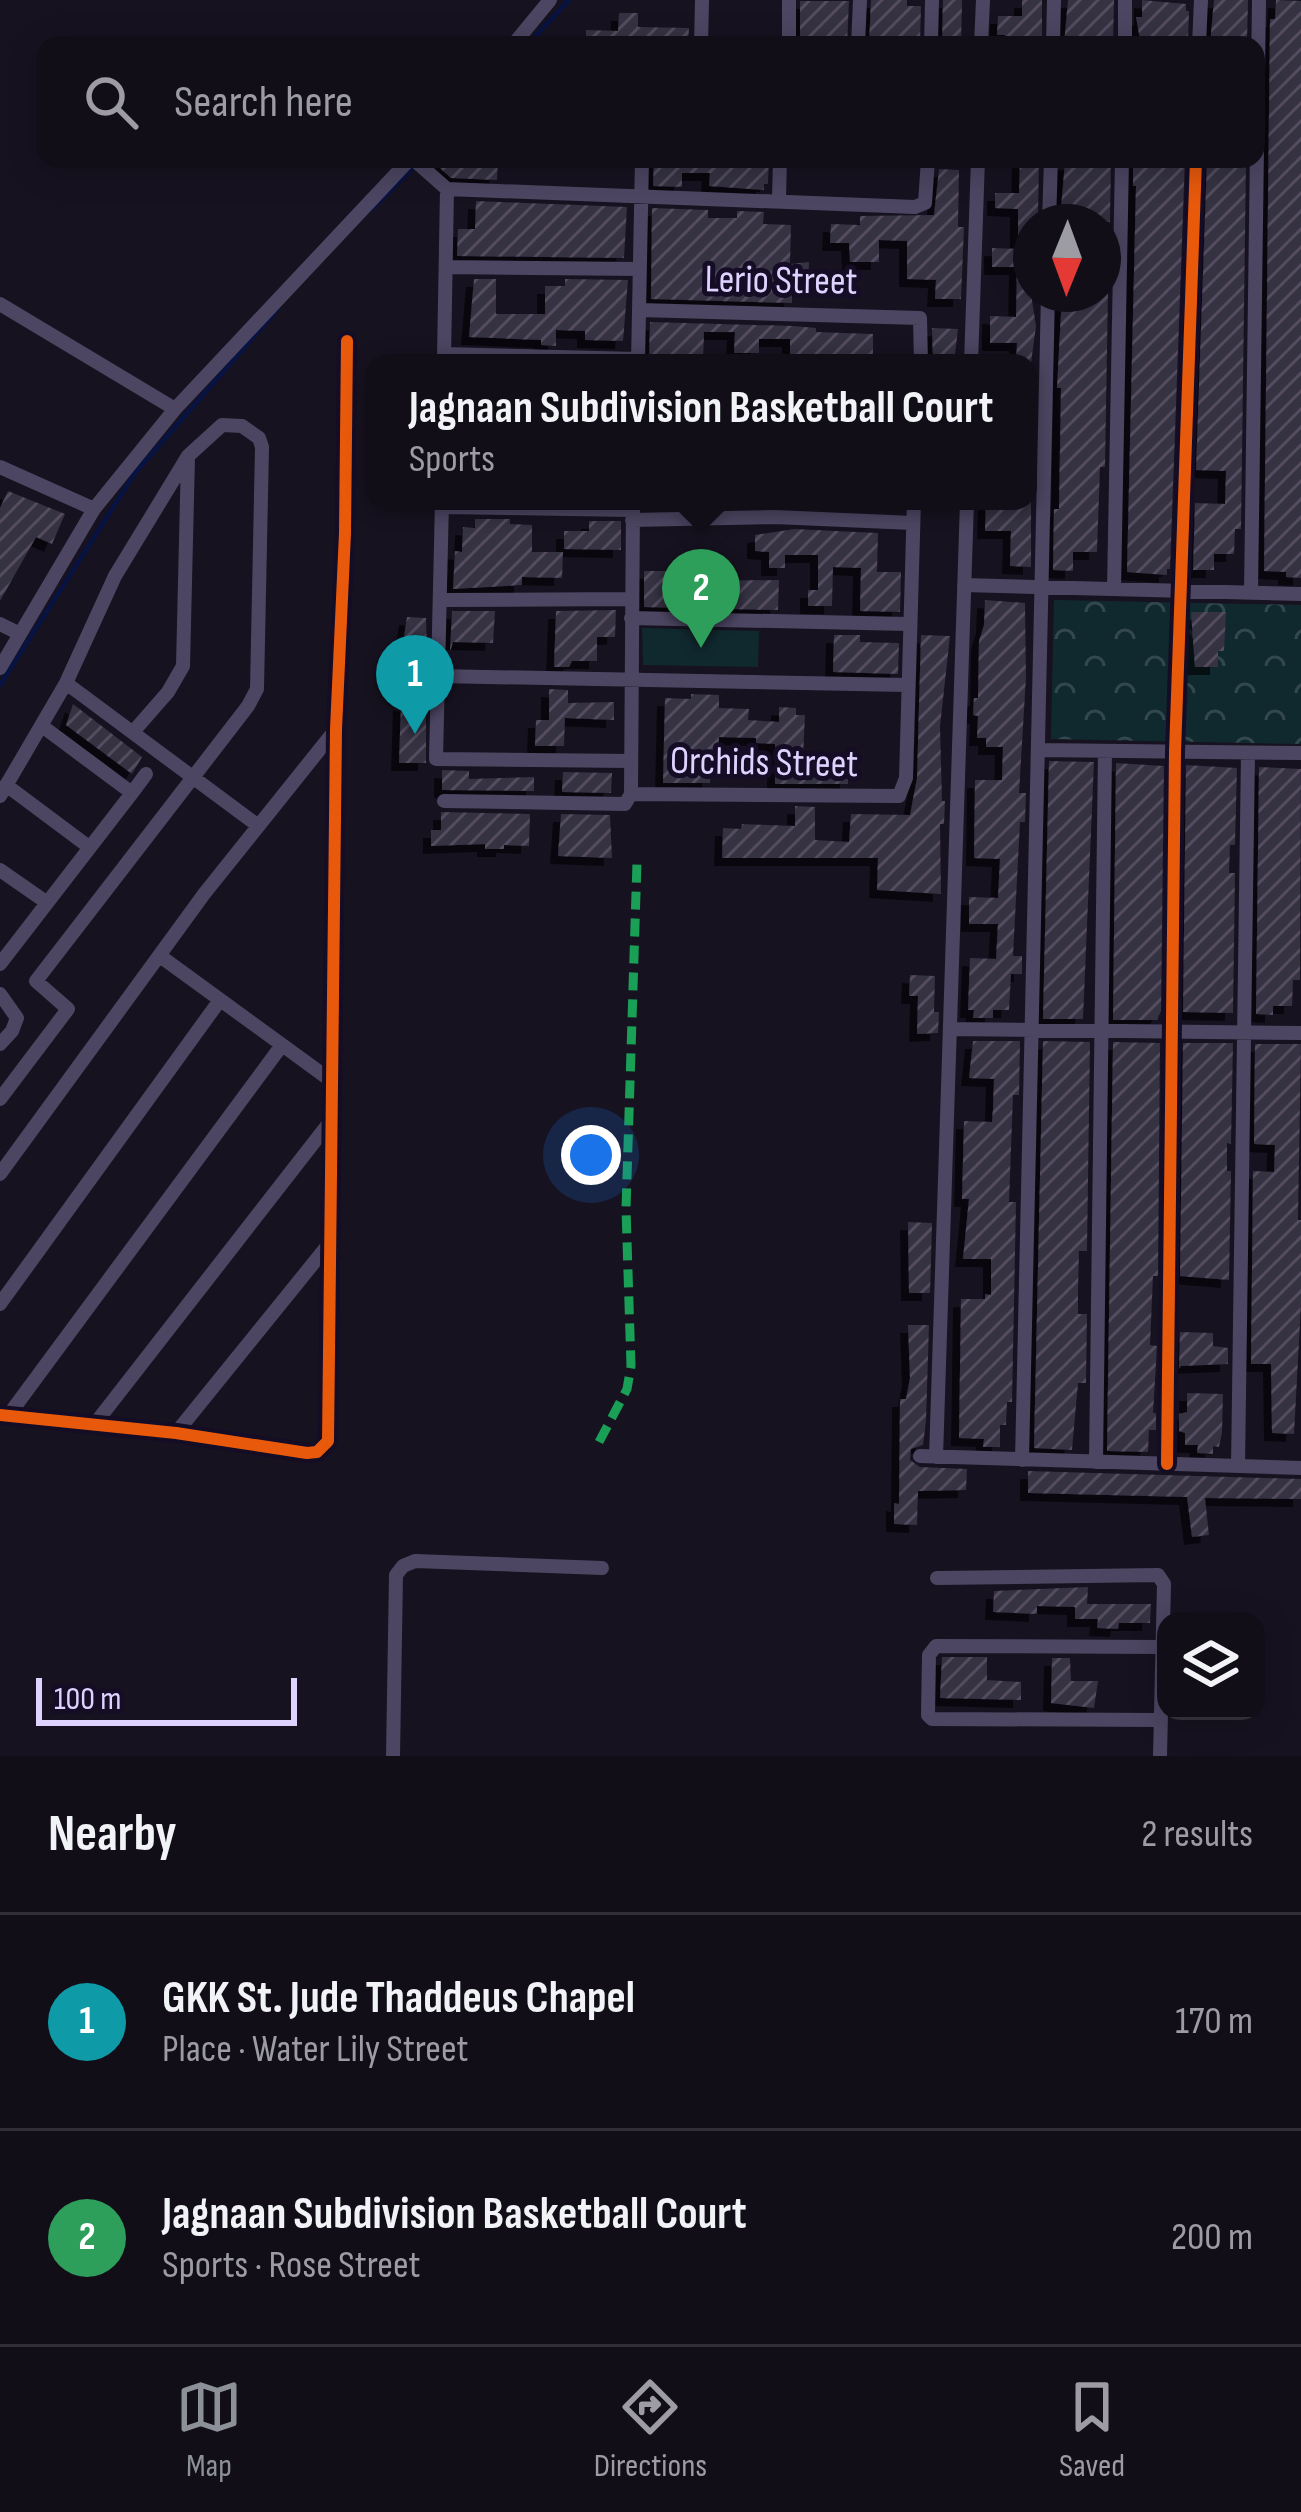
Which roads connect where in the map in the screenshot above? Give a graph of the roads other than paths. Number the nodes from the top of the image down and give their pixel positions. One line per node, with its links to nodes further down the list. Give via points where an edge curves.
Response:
1 (550, 0): 11 (street)
2 (702, 0): 12 (street)
3 (790, 0): 13 (street)
4 (860, 0): 14 (street)
5 (932, 0): 15 (street)
6 (982, 0): 16 (street)
7 (1054, 0): 17 (street)
8 (1125, 0): 18 (street)
9 (1201, 0): 19 (street)
10 (1259, 0): 20 (street)
11 (520, 36)
12 (701, 36)
13 (789, 36)
14 (858, 36)
15 (931, 36)
16 (981, 36)
17 (1053, 36)
18 (1124, 36)
19 (1199, 36)
20 (1259, 36)
21 (403, 168): 45 (street)
22 (422, 168): 31 (street)
23 (642, 168): 32 (street)
24 (780, 168): 33 (street)
25 (927, 168): 33 (street, via 925,203 915,206)
26 (977, 168): 44 (street)
27 (1051, 168): 34 (street)
28 (1122, 168): 56 (street)
29 (1196, 168): 57 (street)
30 (1257, 168): 58 (street)
31 (447, 189): 32 (street); 35 (street)
32 (641, 194): 33 (street); 36 (street)
33 (779, 199)
34 (1050, 204)
35 (446, 267): 36 (street); 41 (street)
36 (640, 269): 38 (street)
37 (0, 304): 45 (street)
38 (640, 310): 42 (street); 43 (street, Lerio Street, via 920,318)
39 (1048, 312): 55 (street)
40 (347, 341): 72 (street)
41 (444, 354)
42 (638, 354)
43 (921, 354)
44 (971, 354)
45 (175, 409): 48 (street)
46 (188, 456): 69 (street, via 115,575); 73 (street, via 182,666); 81 (street, via 221,425 242,426 261,442 257,689)
47 (0, 467): 48 (street)
48 (94, 508): 65 (street)
49 (442, 510): 61 (street)
50 (633, 510): 53 (street); 60 (street)
51 (914, 510): 53 (street)
52 (967, 510): 54 (street)
53 (913, 523): 64 (street)
54 (964, 585): 55 (street); 94 (street)
55 (1041, 587): 56 (street); 74 (street)
56 (1114, 589): 57 (street)
57 (1182, 591): 58 (street); 76 (street)
58 (1251, 593): 59 (street)
59 (1301, 594)
60 (631, 599): 61 (street); 62 (street)
61 (442, 600): 67 (street)
62 (631, 618): 64 (street); 68 (street)
63 (0, 624): 65 (street)
64 (908, 624): 70 (street)
65 (20, 634): 66 (street)
66 (0, 668)
67 (437, 676): 68 (street); 79 (street, via 436,759)
68 (630, 678): 70 (street); 79 (street)
69 (66, 683): 71 (street); 73 (street)
70 (907, 685): 84 (street, Orchids Street, via 906,778 896,798)
71 (42, 726): 82 (street); 83 (street)
72 (336, 729): 86 (street); 102 (street)
73 (133, 732): 81 (street)
74 (1038, 750): 75 (street); 95 (street)
75 (1106, 751): 76 (street); 96 (street)
76 (1175, 752): 77 (street); 97 (street)
77 (1248, 753): 78 (street); 98 (street)
78 (1301, 753)
79 (631, 761): 84 (street)
80 (146, 774): 83 (street)
81 (194, 776): 86 (street); 103 (street, via 36,981 68,1009)
82 (3, 790): 87 (street)
83 (132, 793): 87 (street)
84 (631, 794): 85 (street, Orchids Street, via 626,804)
85 (444, 801)
86 (257, 825): 90 (street)
87 (89, 847): 89 (street)
88 (0, 870): 89 (street)
89 (46, 902): 91 (street)
90 (160, 956): 93 (street); 105 (street)
91 (2, 958)
92 (0, 994): 100 (street, via 16,1018)
93 (220, 1000): 101 (street); 107 (street)
94 (950, 1029): 95 (street); 111 (street, via 928,1456)
95 (1031, 1030): 96 (street); 111 (street)
96 (1101, 1031): 97 (street); 112 (street)
97 (1171, 1032): 98 (street); 113 (street)
98 (1244, 1032): 99 (street); 114 (street)
99 (1301, 1033)
100 (0, 1044)
101 (282, 1046): 102 (street); 108 (street)
102 (333, 1082): 104 (street)
103 (0, 1099)
104 (333, 1118): 106 (street); 109 (street)
105 (0, 1174)
106 (333, 1239): 110 (street); 110 (street, via 324,1447 308,1454)
107 (0, 1304)
108 (4, 1415): 109 (street)
109 (94, 1425): 110 (street)
110 (176, 1433)
111 (1022, 1460): 112 (street)
112 (1096, 1462): 113 (street)
113 (1167, 1464): 114 (street)
114 (1238, 1466): 115 (street)
115 (1301, 1468)
116 (602, 1568): 122 (street, via 403,1566 396,1575)
117 (937, 1578): 118 (street, via 1150,1574 1164,1584)
118 (1163, 1612)
119 (1157, 1647): 120 (street, via 936,1646 928,1714)
120 (1157, 1720)
121 (1160, 1720): 123 (street)
122 (393, 1756)
123 (1160, 1756)

